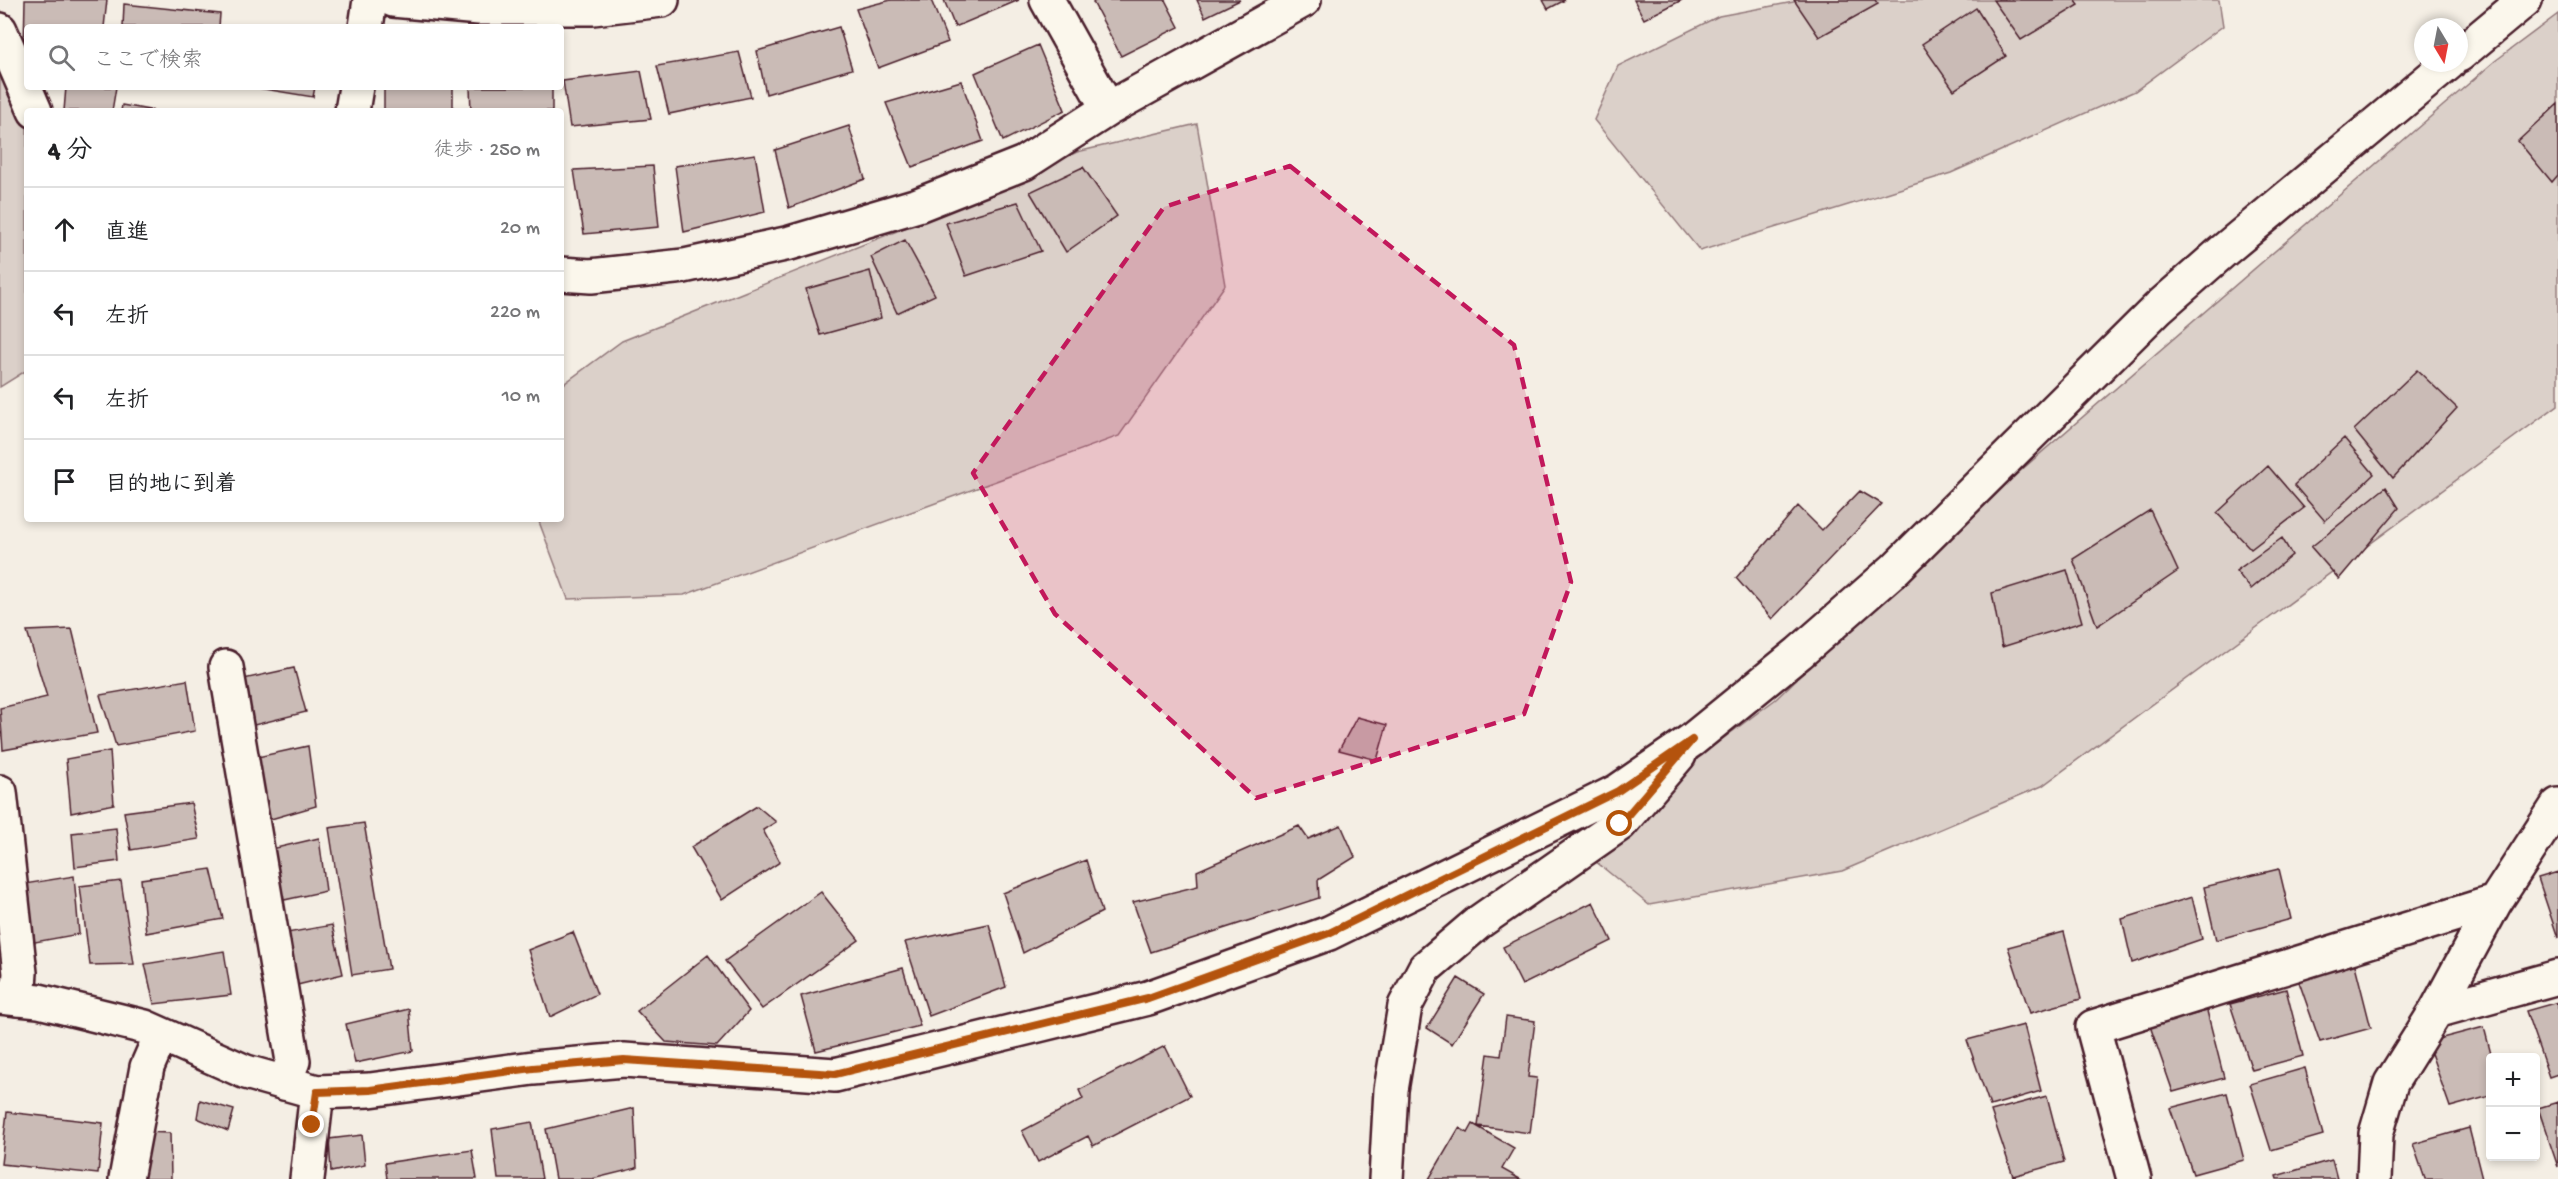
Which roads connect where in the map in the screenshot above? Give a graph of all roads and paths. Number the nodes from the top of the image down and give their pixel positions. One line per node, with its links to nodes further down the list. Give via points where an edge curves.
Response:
1 (370, 0): 7 (street)
2 (393, 0): 3 (street, via 479,8 593,8)
3 (662, 0)
4 (1047, 0): 16 (street)
5 (1304, 0): 16 (street)
6 (2525, 0): 9 (street)
7 (366, 24)
8 (0, 30): 11 (street)
9 (2468, 48)
10 (2439, 72): 19 (street, via 2158,308 1895,569)
11 (24, 87)
12 (25, 90): 14 (street)
13 (356, 90): 15 (street)
14 (33, 108)
15 (352, 108)
16 (1108, 110): 17 (street, via 1024,163 918,205 790,243 684,266 591,276)
17 (564, 274)
18 (226, 667): 27 (street, via 292,1061)
19 (1692, 740): 28 (street, via 1618,791 1329,933 1148,998 835,1074 624,1060 370,1090); 31 (street, via 1620,824 1479,922 1425,968 1405,1006 1391,1090)
20 (0, 792): 24 (street, via 21,973)
21 (2558, 805): 22 (street)
22 (2495, 902): 25 (street); 32 (street, via 2093,1027)
23 (2558, 977): 25 (street)
24 (9, 998): 26 (street, via 39,1001)
25 (2436, 1011): 33 (street, via 2391,1083 2376,1134)
26 (161, 1035): 27 (street, via 246,1072); 29 (street, via 147,1067)
27 (284, 1083): 28 (street)
28 (317, 1092): 30 (street)
29 (126, 1179)
30 (307, 1179)
31 (1386, 1179)
32 (2134, 1179)
33 (2374, 1179)

